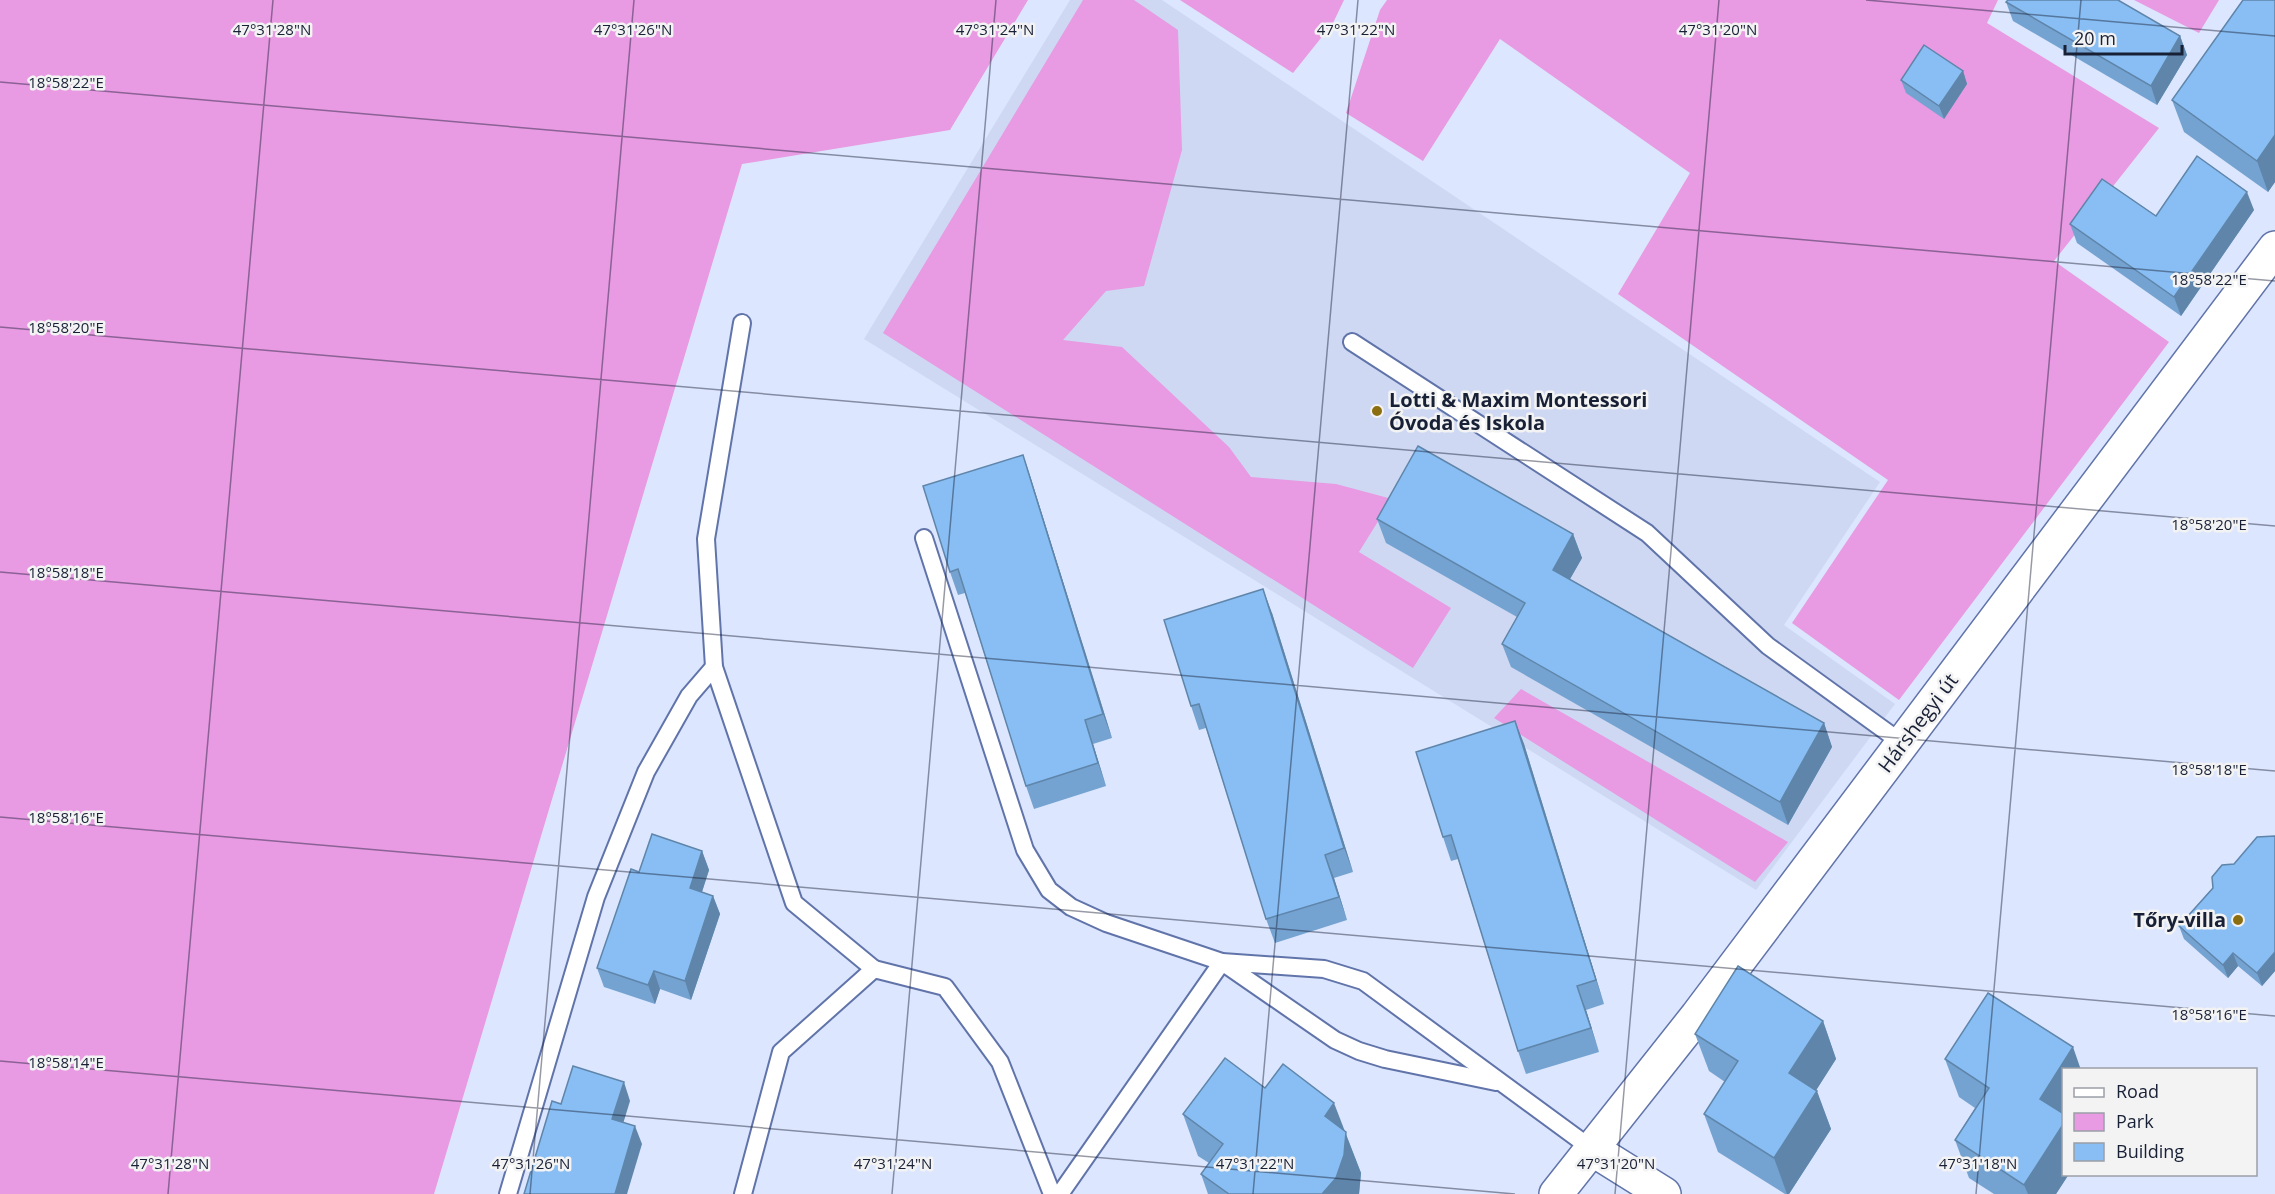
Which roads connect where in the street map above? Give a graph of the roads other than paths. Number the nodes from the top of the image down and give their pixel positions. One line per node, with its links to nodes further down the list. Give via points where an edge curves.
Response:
1 (2275, 248): 6 (street, Hárshegyi út)
2 (742, 323): 5 (lane, via 706,539)
3 (1352, 342): 6 (lane, via 1647,534 1768,646)
4 (924, 538): 7 (lane, via 1025,850 1049,890 1071,907 1106,923)
5 (714, 667): 8 (lane, via 794,903); 11 (lane, via 689,696 646,772 596,897)
6 (1902, 743): 10 (street, Hárshegyi út)
7 (1222, 962): 9 (lane, via 1335,1040 1359,1051); 9 (lane, via 1324,969 1363,981); 14 (lane)
8 (874, 969): 12 (lane, via 781,1053); 13 (lane, via 945,987 1000,1062)
9 (1503, 1084): 10 (lane)
10 (1592, 1149): 15 (street, Hárshegyi út); 16 (street)
11 (508, 1194)
12 (743, 1194)
13 (1052, 1194)
14 (1060, 1194)
15 (1556, 1194)
16 (1664, 1194)

